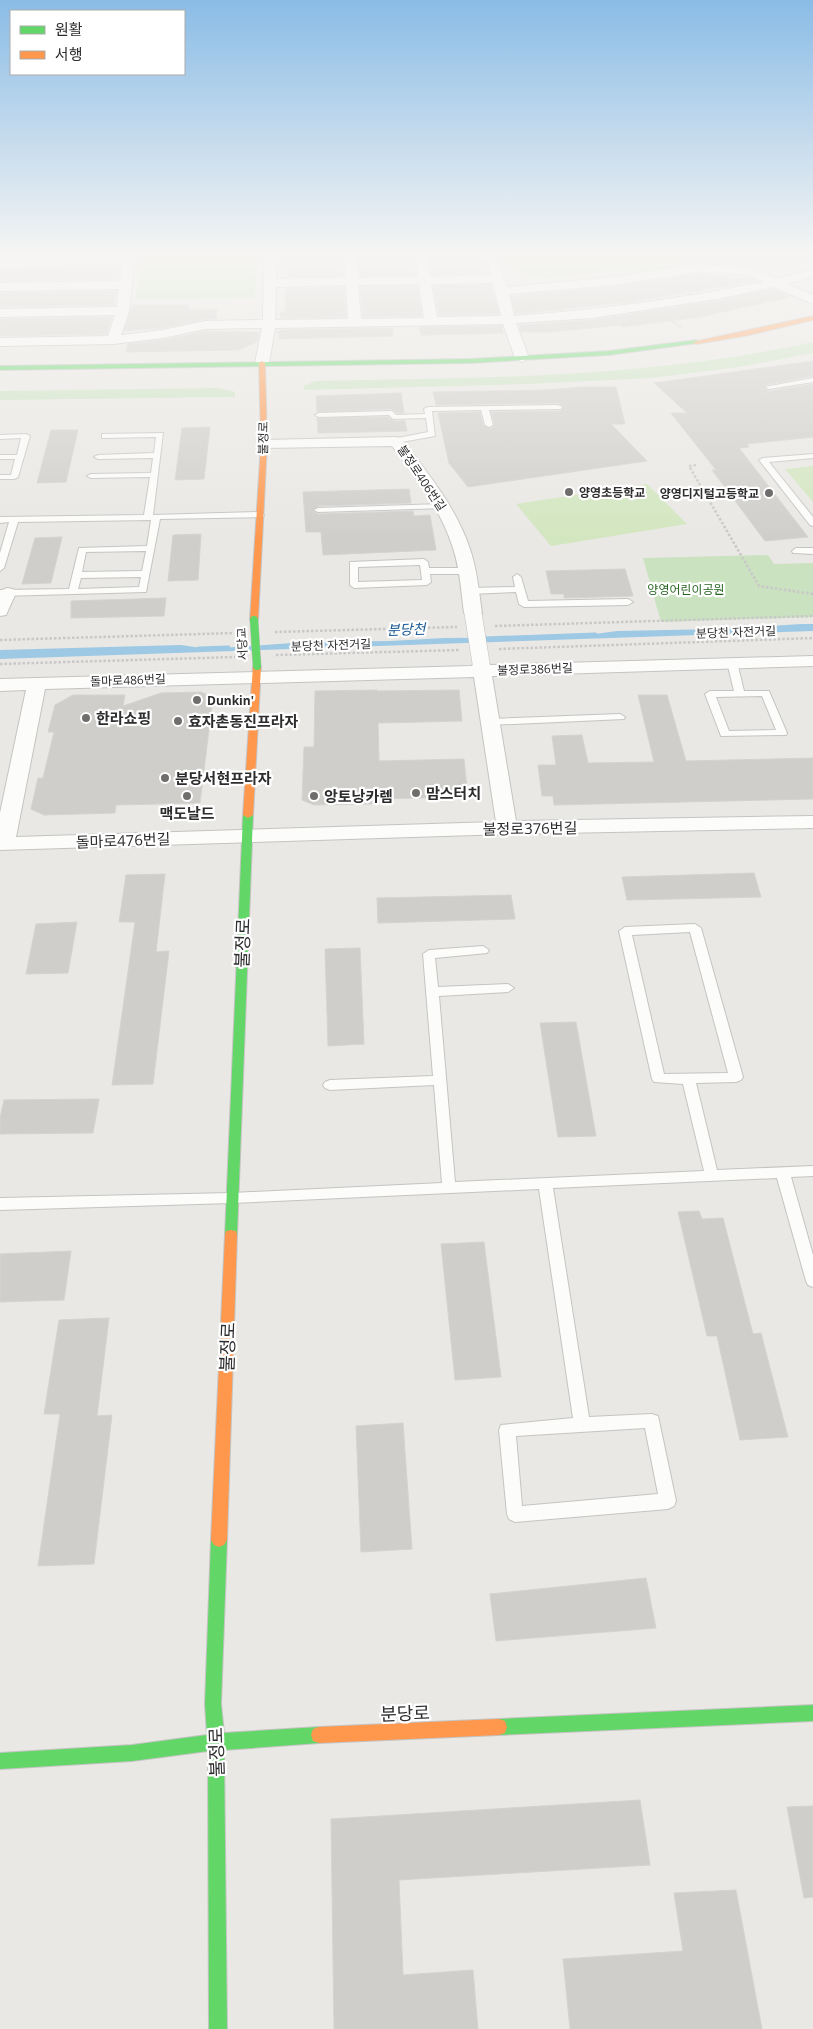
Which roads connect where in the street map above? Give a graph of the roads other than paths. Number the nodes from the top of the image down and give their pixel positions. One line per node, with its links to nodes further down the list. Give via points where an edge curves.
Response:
1 (265, 351): 7 (street, 불정로)
2 (519, 351): 5 (street)
3 (633, 351): 5 (main road)
4 (690, 351): 7 (main road, via 612,360 483,368)
5 (522, 358): 7 (main road)
6 (0, 368): 7 (main road)
7 (262, 369): 8 (main road); 21 (main road, 불정로)
8 (135, 378)
9 (0, 380): 10 (main road)
10 (19, 380)
11 (813, 380): 12 (lane)
12 (769, 387)
13 (558, 407): 14 (lane)
14 (485, 410): 16 (lane, via 428,409); 17 (lane)
15 (319, 415): 16 (lane, via 392,413 392,417)
16 (429, 416): 20 (lane, via 432,434)
17 (489, 425)
18 (105, 436): 22 (lane, via 160,435)
19 (0, 437): 25 (lane, via 26,436)
20 (396, 441): 21 (street, 불정로406번길); 30 (street, 불정로406번길)
21 (264, 444): 32 (main road, 불정로)
22 (156, 455): 26 (lane); 27 (lane)
23 (813, 456): 36 (lane, via 763,460)
24 (0, 457): 25 (lane)
25 (20, 457): 29 (lane, via 14,477)
26 (98, 457)
27 (154, 475): 28 (lane); 33 (lane)
28 (91, 476)
29 (0, 477)
30 (442, 506): 31 (lane); 43 (street, 불정로406번길, via 462,548)
31 (318, 510)
32 (260, 515): 33 (lane); 53 (main road, 불정로)
33 (152, 518): 35 (lane); 38 (lane)
34 (0, 520): 35 (lane)
35 (14, 520): 37 (lane)
36 (813, 523)
37 (4, 543): 41 (lane)
38 (150, 548): 44 (lane); 45 (lane, via 82,550)
39 (796, 551): 40 (lane)
40 (813, 551)
41 (0, 568)
42 (426, 571): 42 (lane, via 424,562 353,564 354,585 427,582); 43 (lane)
43 (466, 571): 48 (street, 불정로406번길)
44 (146, 574): 45 (lane); 49 (lane, via 143,590)
45 (76, 575): 49 (lane)
46 (517, 578): 47 (lane)
47 (520, 588): 48 (lane); 51 (lane, via 524,604)
48 (470, 591): 56 (street, 불정로406번길, bridge, via 467,620)
49 (72, 592): 50 (lane)
50 (3, 593): 52 (street)
51 (628, 602)
52 (0, 611)
53 (254, 620): 57 (main road, 서당교, bridge)
54 (813, 661): 55 (street, 불정로386번길)
55 (732, 662): 56 (street, 불정로386번길); 60 (lane)
56 (482, 667): 57 (street, 불정로386번길); 62 (street, 불정로406번길)
57 (257, 671): 58 (street, 돌마로486번길); 65 (main road, 불정로)
58 (36, 684): 59 (street, 돌마로486번길); 66 (street)
59 (0, 685)
60 (740, 694): 60 (lane, via 710,694 725,734 782,733 766,693)
61 (620, 717): 62 (lane)
62 (490, 722): 64 (street, 불정로406번길)
63 (813, 822): 64 (street, 불정로376번길)
64 (508, 828): 65 (street, 불정로376번길)
65 (247, 836): 66 (street, 돌마로476번길); 78 (main road, 불정로)
66 (2, 844)
67 (483, 950): 69 (lane, via 429,954)
68 (508, 988): 69 (lane)
69 (432, 992): 71 (lane)
70 (688, 1079): 70 (lane, via 659,1079 625,931 695,928 736,1077); 75 (lane)
71 (440, 1080): 72 (lane); 77 (lane)
72 (330, 1085)
73 (813, 1171): 74 (lane)
74 (783, 1173): 75 (lane); 80 (lane)
75 (712, 1176): 76 (lane)
76 (545, 1183): 77 (lane); 81 (lane)
77 (450, 1188): 78 (lane)
78 (232, 1198): 79 (lane); 83 (main road, 불정로, via 213,1704)
79 (0, 1204)
80 (813, 1281)
81 (582, 1424): 81 (lane, via 507,1430 515,1514 668,1501 652,1421)
82 (813, 1713): 83 (main road, 분당로, via 345,1733)
83 (216, 1742): 84 (main road, 분당로, via 132,1753); 85 (main road, 불정로)
84 (0, 1760)
85 (218, 2029)

